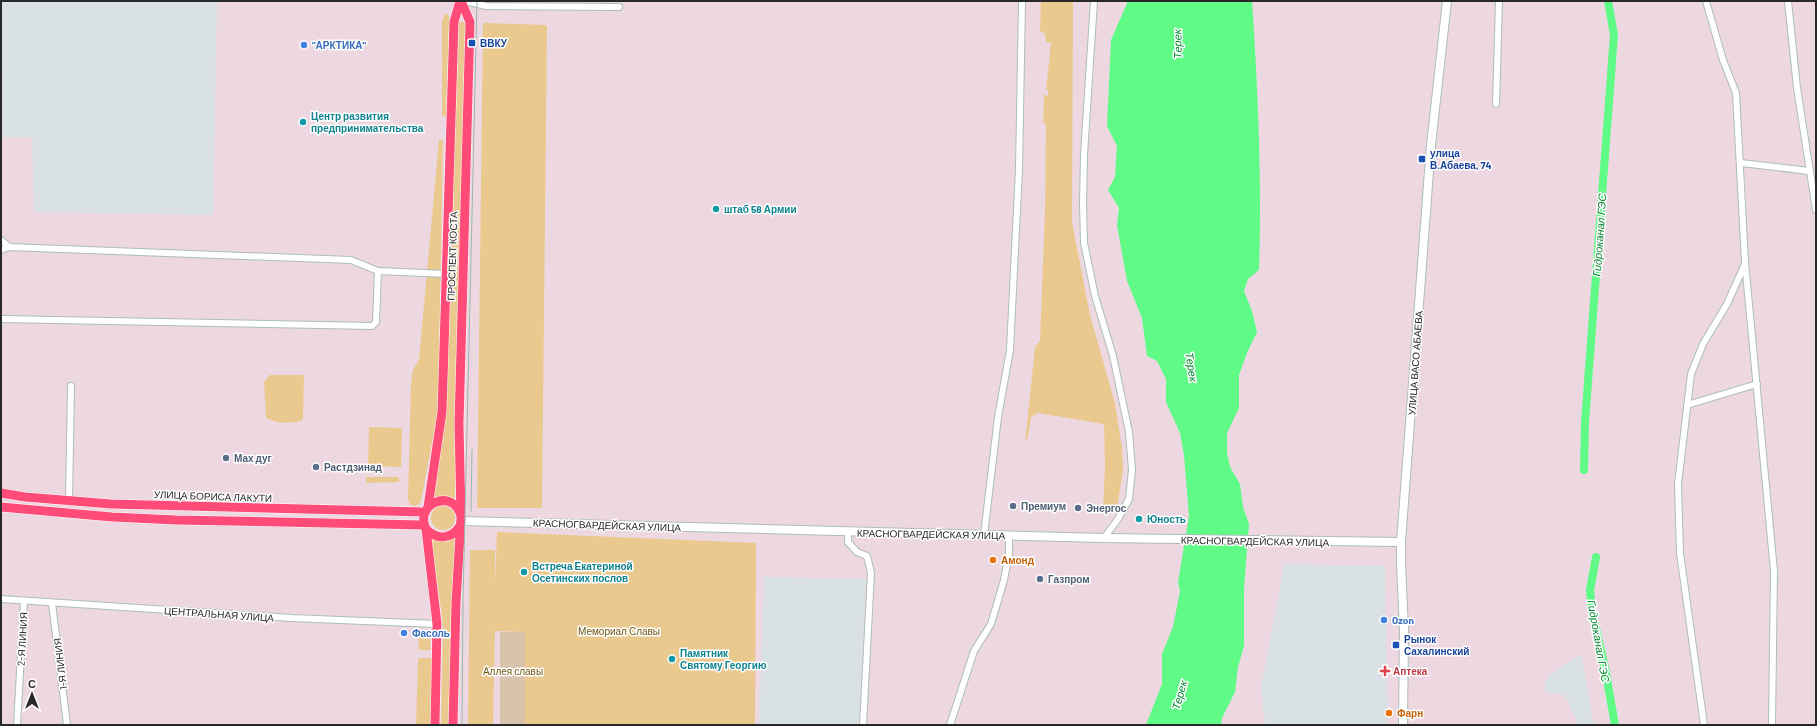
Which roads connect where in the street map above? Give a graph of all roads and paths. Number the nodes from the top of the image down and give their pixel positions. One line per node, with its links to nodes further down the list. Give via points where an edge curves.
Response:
1 (460, 1): 19 (main road, ПРОСПЕКТ КОСТА, via 454,22); 28 (main road, ПРОСПЕКТ КОСТА, via 470,22 459,423)
2 (465, 1): 9 (street, via 486,6)
3 (1022, 1): 31 (street, via 1019,169 1010,350 998,417)
4 (1094, 1): 33 (street, via 1084,154 1084,243 1095,296 1113,356 1129,432 1132,470 1129,499 1118,520)
5 (1447, 1): 34 (main road, УЛИЦА ВАСО АБАЕВА, via 1431,145)
6 (1499, 1): 10 (street)
7 (1706, 1): 11 (street, via 1723,60 1736,93)
8 (1788, 1): 12 (street)
9 (619, 7)
10 (1496, 104)
11 (1741, 163): 12 (street); 17 (street)
12 (1809, 171): 13 (street)
13 (1816, 210)
14 (1, 240): 15 (street)
15 (9, 247): 16 (street); 18 (street, via 351,260)
16 (1, 250)
17 (1745, 262): 21 (street); 23 (street, via 1727,304 1701,350 1691,374)
18 (378, 271): 19 (street); 20 (street, via 376,322 372,326)
19 (447, 274): 27 (main road, ПРОСПЕКТ КОСТА, via 442,412)
20 (1, 320)
21 (1757, 384): 23 (street); 47 (street, via 1774,571)
22 (71, 386): 25 (street)
23 (1687, 405): 46 (street, via 1678,484 1680,553)
24 (1, 493): 25 (main road, УЛИЦА БОРИСА ЛАКУТИ)
25 (69, 501): 27 (main road, УЛИЦА БОРИСА ЛАКУТИ, via 177,506)
26 (1, 507): 29 (main road, via 176,520)
27 (426, 509): 28 (main road, via 432,503 444,500 454,504); 29 (main road, ПРОСПЕКТ КОСТА)
28 (460, 521): 29 (main road, via 453,534 444,538 434,535); 30 (main road, КРАСНОГВАРДЕЙСКАЯ УЛИЦА); 42 (main road, ПРОСПЕКТ КОСТА)
29 (425, 527): 38 (main road, ПРОСПЕКТ КОСТА)
30 (848, 532): 31 (main road, КРАСНОГВАРДЕЙСКАЯ УЛИЦА); 43 (street, via 848,542 858,552 867,556 871,573)
31 (984, 535): 32 (main road, КРАСНОГВАРДЕЙСКАЯ УЛИЦА)
32 (1009, 536): 33 (main road, КРАСНОГВАРДЕЙСКАЯ УЛИЦА); 44 (street, via 1004,580 991,624 974,651)
33 (1104, 538): 34 (main road, КРАСНОГВАРДЕЙСКАЯ УЛИЦА)
34 (1402, 542): 45 (main road, УЛИЦА ВАСО АБАЕВА)
35 (1, 600): 36 (street, ЦЕНТРАЛЬНАЯ УЛИЦА)
36 (24, 601): 37 (street, ЦЕНТРАЛЬНАЯ УЛИЦА); 39 (street, 2-Я ЛИНИЯ)
37 (52, 602): 38 (street, ЦЕНТРАЛЬНАЯ УЛИЦА, via 292,618); 40 (street, 1-Я ЛИНИЯ)
38 (437, 624): 41 (main road, ПРОСПЕКТ КОСТА)
39 (17, 725)
40 (67, 725)
41 (435, 725)
42 (453, 725)
43 (863, 725)
44 (950, 725)
45 (1403, 725)
46 (1704, 725)
47 (1772, 725)

